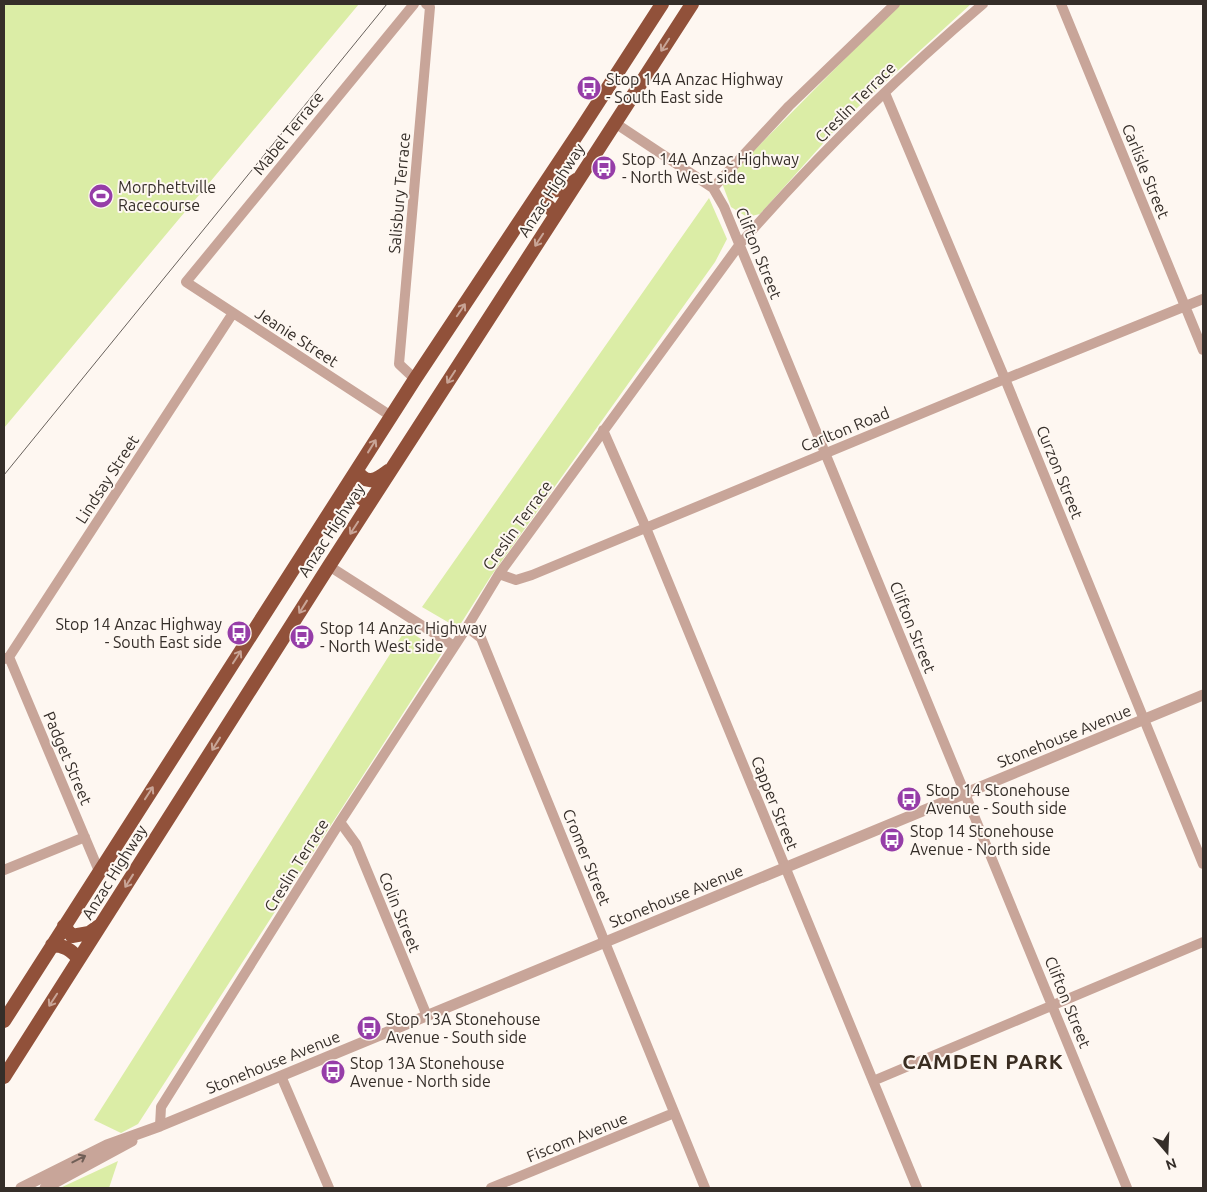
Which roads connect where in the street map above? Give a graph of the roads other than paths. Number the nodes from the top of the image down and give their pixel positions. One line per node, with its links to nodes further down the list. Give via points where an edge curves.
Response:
1 (414, 4): 16 (street, Mabel Terrace)
2 (426, 4): 21 (street, Salisbury Terrace, via 430,7 399,364)
3 (662, 4): 11 (highway, Anzac Highway)
4 (692, 4): 9 (highway, Anzac Highway, one-way to 9)
5 (894, 4): 12 (street, via 796,99)
6 (983, 4): 8 (street, Creslin Terrace)
7 (1061, 4): 18 (street, Carlisle Street)
8 (885, 93): 15 (street, Creslin Terrace, via 785,193); 22 (street, Curzon Street)
9 (615, 123): 10 (highway, Anzac Highway); 12 (street, Clifton Street)
10 (580, 177): 11 (highway, via 557,190 552,191); 14 (highway, Anzac Highway)
11 (544, 185): 13 (highway, Anzac Highway)
12 (713, 188): 15 (street, Clifton Street)
13 (528, 210): 14 (highway, via 539,203 547,205); 21 (highway, Anzac Highway, one-way to 13)
14 (556, 214): 26 (highway, Anzac Highway, one-way to 26)
15 (740, 244): 24 (street, Creslin Terrace); 25 (street, Clifton Street)
16 (186, 282): 19 (street, Jeanie Street)
17 (1203, 299): 18 (street, Carlton Road)
18 (1186, 307): 20 (street, Carlisle Street); 22 (street, Carlton Road)
19 (233, 313): 23 (street, Jeanie Street); 35 (street, Lindsay Street)
20 (1203, 350)
21 (415, 378): 23 (highway, Anzac Highway)
22 (1005, 379): 25 (street, Carlton Road); 37 (street, Curzon Street)
23 (391, 416): 27 (highway, Anzac Highway, one-way to 23)
24 (603, 430): 30 (street, Capper Street); 32 (street, Creslin Terrace)
25 (825, 454): 30 (street, Carlton Road); 38 (street, Clifton Street)
26 (391, 470): 27 (highway, via 372,480); 29 (highway, Anzac Highway)
27 (357, 471): 28 (highway, Anzac Highway)
28 (340, 497): 29 (highway, via 356,494); 44 (highway, Anzac Highway, one-way to 28)
29 (369, 504): 31 (highway, Anzac Highway, one-way to 31)
30 (646, 528): 32 (street, Carlton Road, via 516,580); 42 (street, Capper Street)
31 (329, 566): 34 (street); 45 (highway, Anzac Highway, one-way to 45)
32 (499, 574): 33 (street, Creslin Terrace)
33 (466, 627): 34 (street, Creslin Terrace); 48 (street, Cromer Street, via 480,638)
34 (454, 646): 39 (street, Creslin Terrace)
35 (6, 658): 40 (street, Padget Street)
36 (1203, 696): 37 (street, Stonehouse Avenue)
37 (1145, 720): 38 (street, Stonehouse Avenue); 41 (street, Curzon Street)
38 (965, 793): 42 (street, Stonehouse Avenue); 51 (street, Clifton Street)
39 (340, 822): 52 (street, Colin Street, via 356,844); 58 (street, Creslin Terrace, via 161,1107)
40 (85, 837): 43 (street); 44 (street, Padget Street)
41 (1203, 864)
42 (786, 868): 48 (street, Stonehouse Avenue); 56 (street, Capper Street)
43 (4, 870)
44 (99, 871): 46 (highway, Anzac Highway)
45 (101, 924): 46 (highway, via 89,934 72,936); 50 (highway, Anzac Highway)
46 (64, 926): 49 (highway, Anzac Highway)
47 (1203, 942): 51 (street)
48 (606, 943): 52 (street, Stonehouse Avenue); 57 (street, Cromer Street)
49 (52, 945): 50 (highway, via 67,948); 53 (highway, Anzac Highway)
50 (79, 959): 55 (highway, Anzac Highway, one-way to 55)
51 (1053, 1005): 56 (street); 65 (street, Clifton Street)
52 (427, 1016): 54 (street, Stonehouse Avenue)
53 (4, 1021)
54 (281, 1076): 58 (street, Stonehouse Avenue); 61 (street)
55 (4, 1077)
56 (873, 1081): 64 (street, Capper Street)
57 (674, 1113): 62 (street, Fiscom Avenue); 63 (street, Cromer Street)
58 (160, 1126): 59 (street, Stonehouse Avenue, via 107,1145)
59 (40, 1186): 60 (street, Stonehouse Avenue)
60 (21, 1188)
61 (328, 1188)
62 (491, 1188)
63 (705, 1188)
64 (917, 1188)
65 (1127, 1188)

